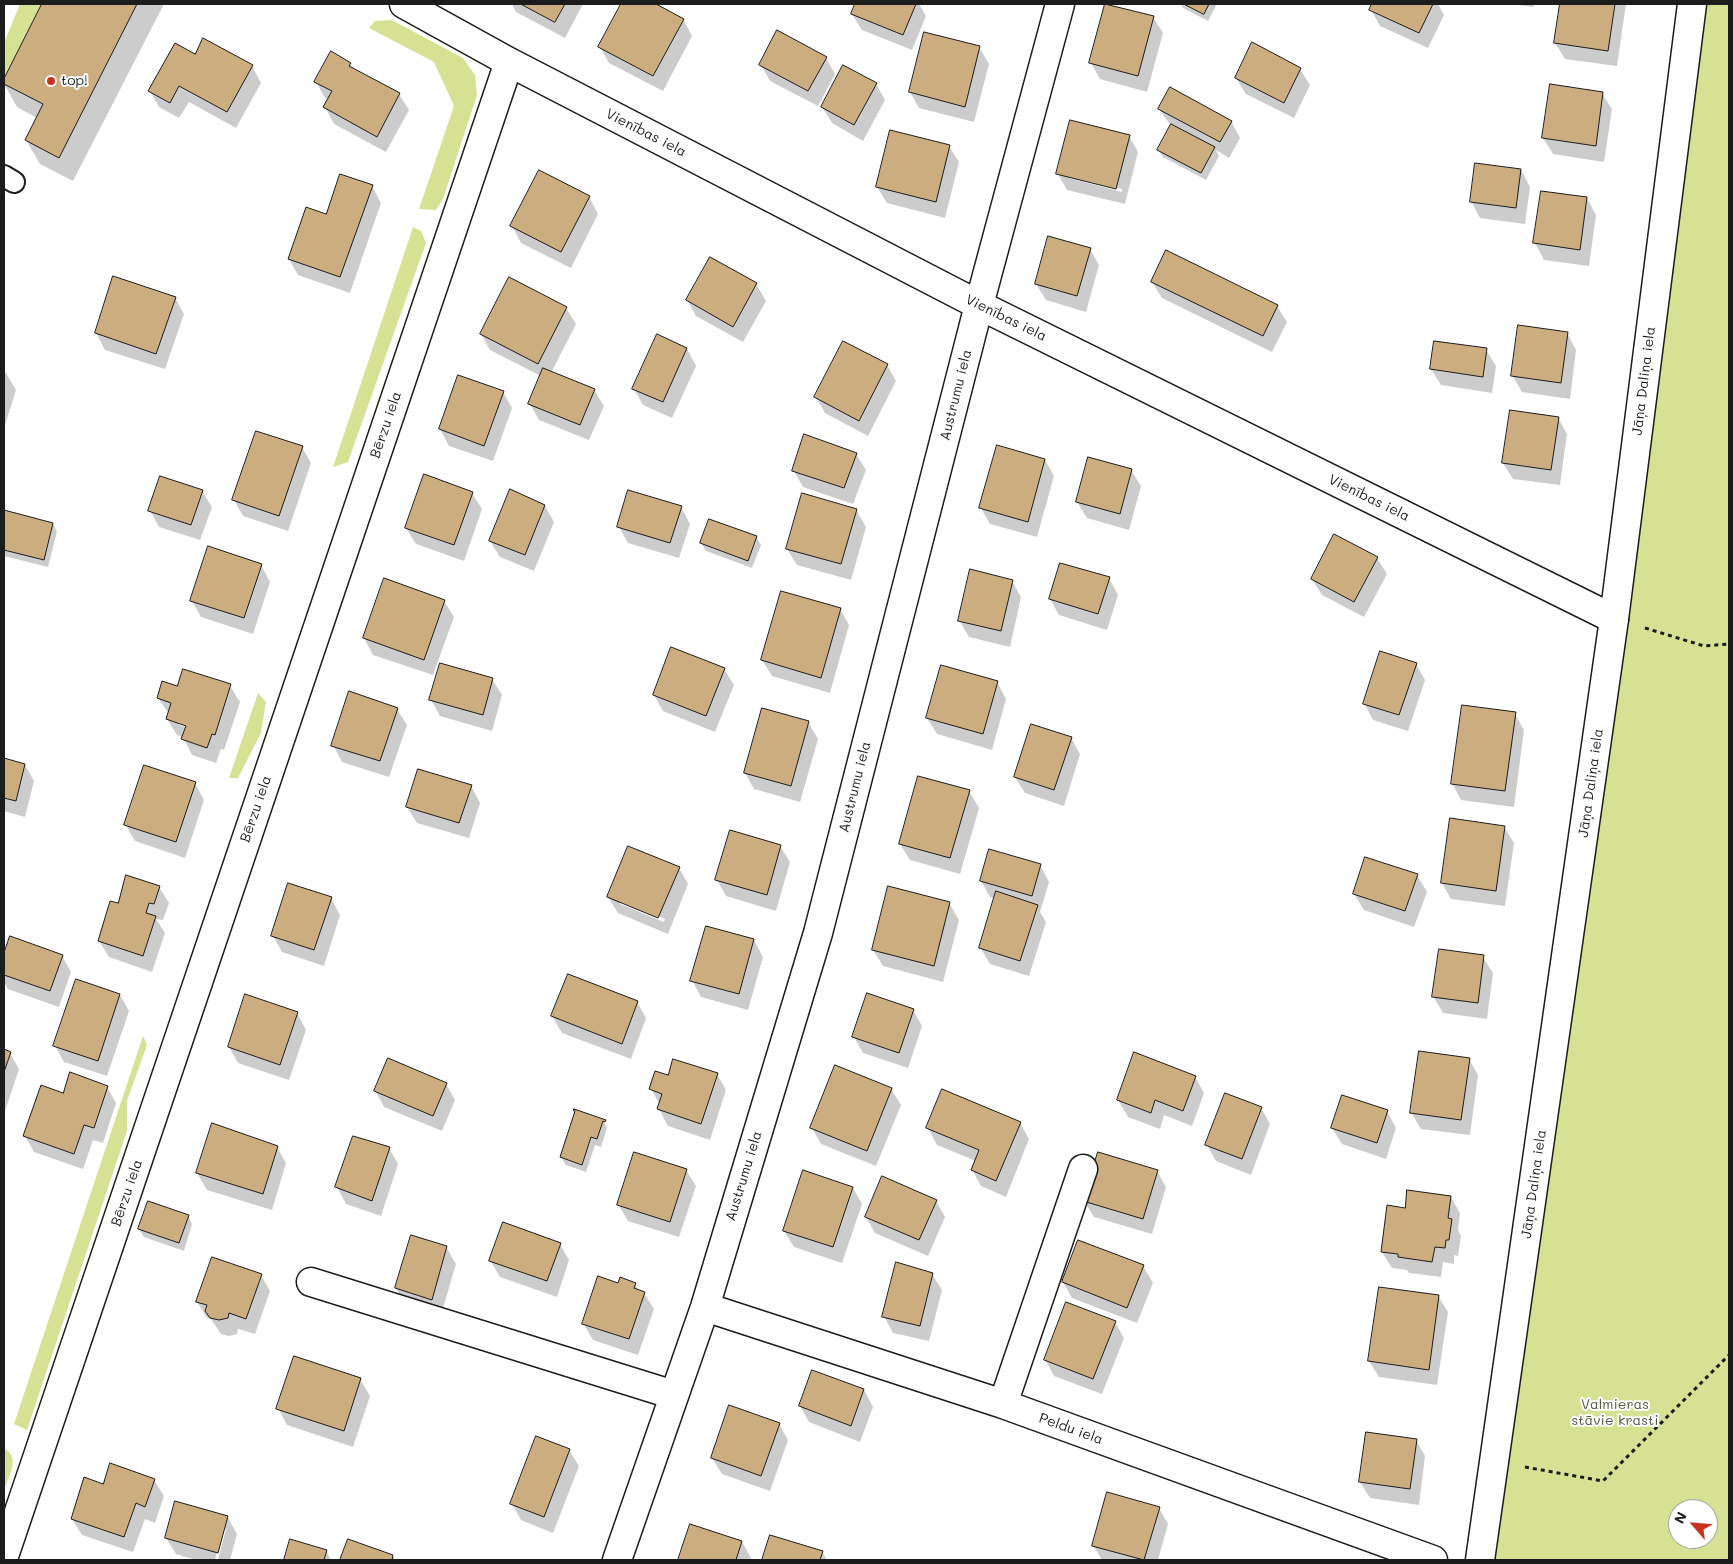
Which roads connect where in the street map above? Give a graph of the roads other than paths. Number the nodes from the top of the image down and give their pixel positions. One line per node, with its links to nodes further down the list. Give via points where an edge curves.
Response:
1 (404, 4): 4 (street, Vienības iela)
2 (1060, 4): 5 (street, Austrumu iela)
3 (1692, 4): 6 (street, Jāņa Daliņa iela)
4 (509, 62): 5 (street, Vienības iela); 12 (street, Bērzu iela)
5 (979, 305): 6 (street, Vienības iela); 9 (street, Austrumu iela, via 818,933)
6 (1614, 619): 15 (street, Jāņa Daliņa iela)
7 (1083, 1170): 11 (street)
8 (311, 1282): 10 (street)
9 (705, 1308): 10 (street, Austrumu iela); 11 (street, Peldu iela)
10 (674, 1395): 13 (street, Austrumu iela)
11 (1003, 1404): 14 (street, Peldu iela)
12 (4, 1556)
13 (617, 1560)
14 (1434, 1560)
15 (1480, 1560)

